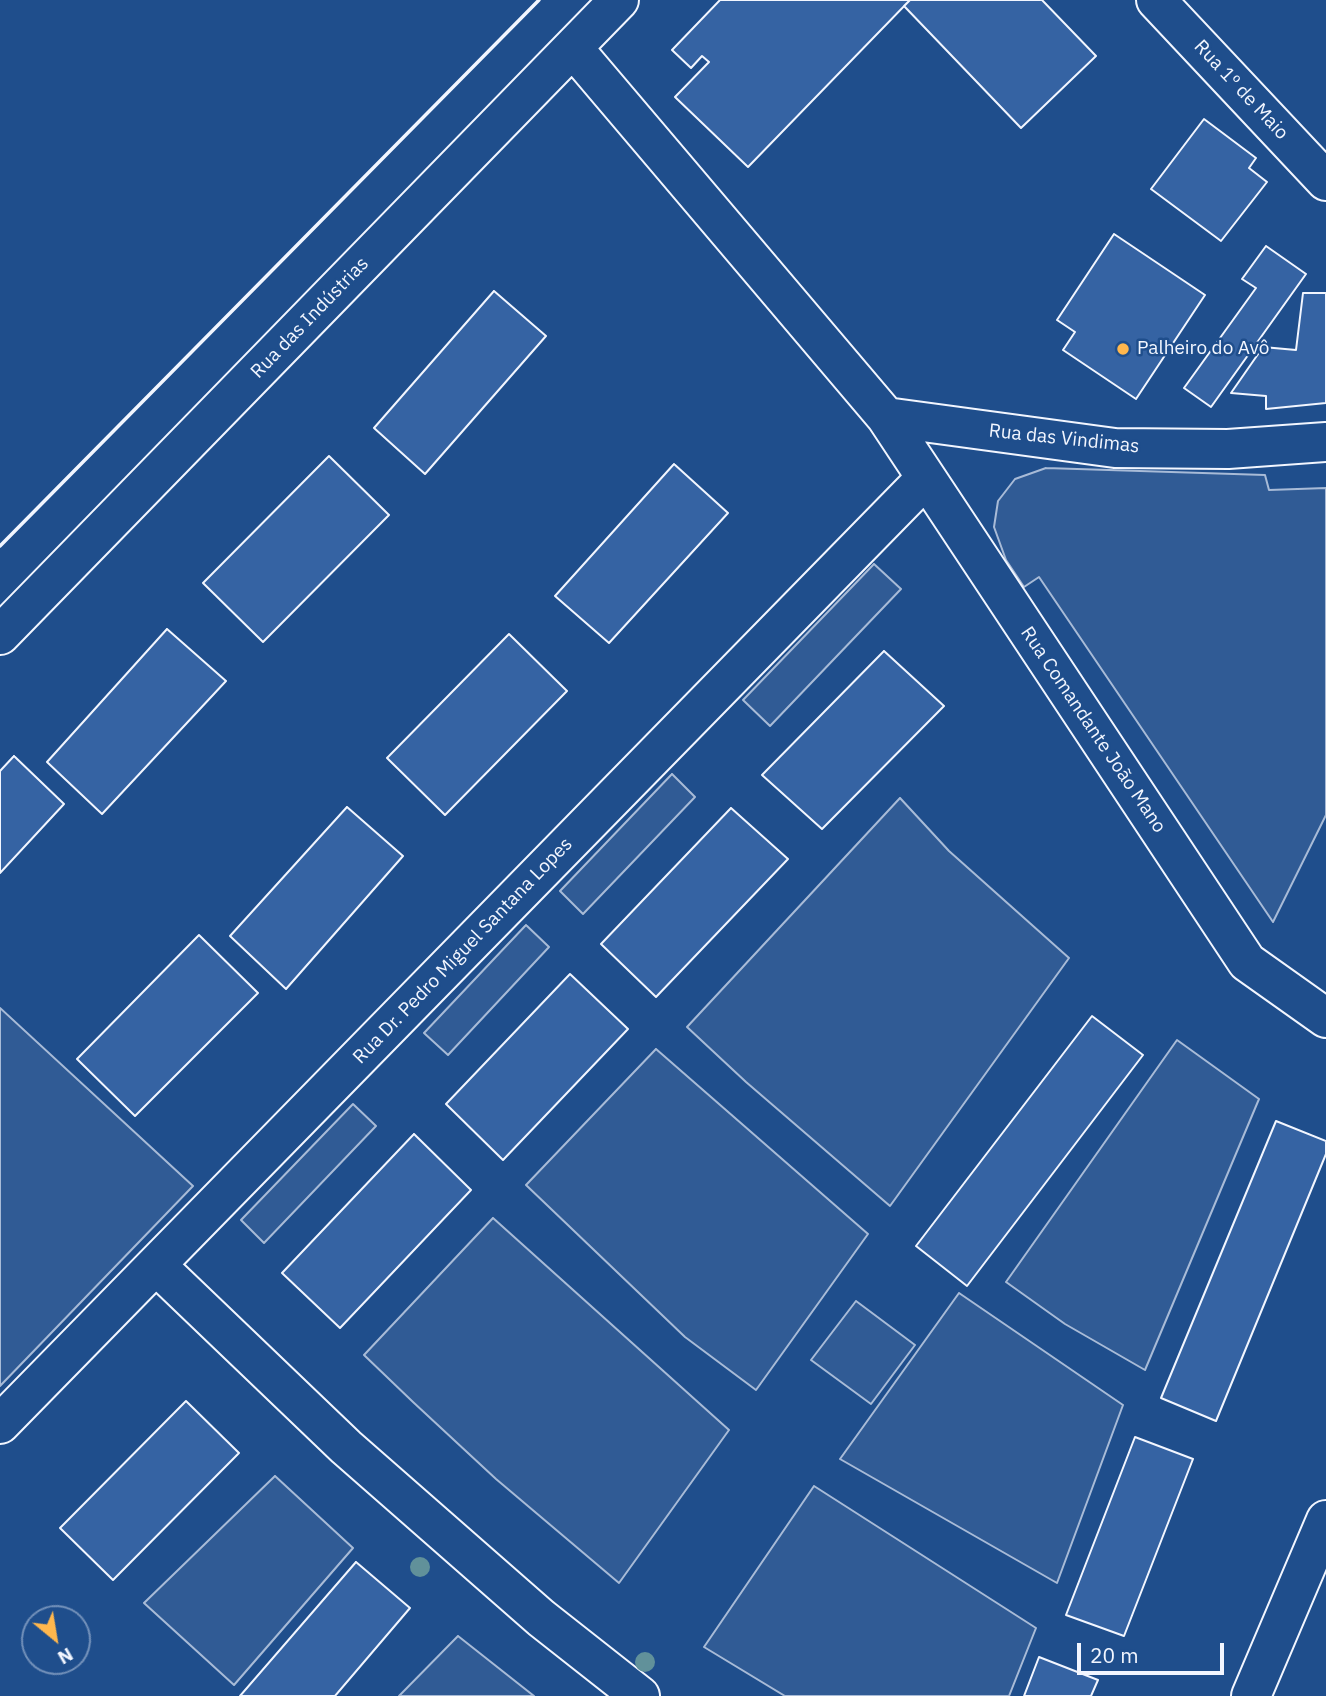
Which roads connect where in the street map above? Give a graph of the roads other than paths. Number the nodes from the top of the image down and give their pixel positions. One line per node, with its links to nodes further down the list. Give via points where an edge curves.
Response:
1 (619, 0): 3 (street, Rua das Indústrias)
2 (1156, 0): 4 (street, Rua 1º de Maio)
3 (573, 48): 5 (street, Rua Comandante João Mano); 8 (street, Rua das Indústrias)
4 (1326, 181)
5 (886, 417): 6 (street, Rua das Vindimas, via 1115,448 1228,449); 7 (street, Rua Comandante João Mano)
6 (1326, 442)
7 (926, 478): 9 (street, Rua Comandante João Mano, via 1247,962); 10 (street, Rua Dr. Pedro Miguel Santana Lopes)
8 (0, 635)
9 (1326, 1018)
10 (156, 1265): 11 (street, Rua Dr. Pedro Miguel Santana Lopes); 13 (street, via 346,1447 541,1618)
11 (0, 1424)
12 (1326, 1520): 14 (street)
13 (640, 1696)
14 (1251, 1696)

